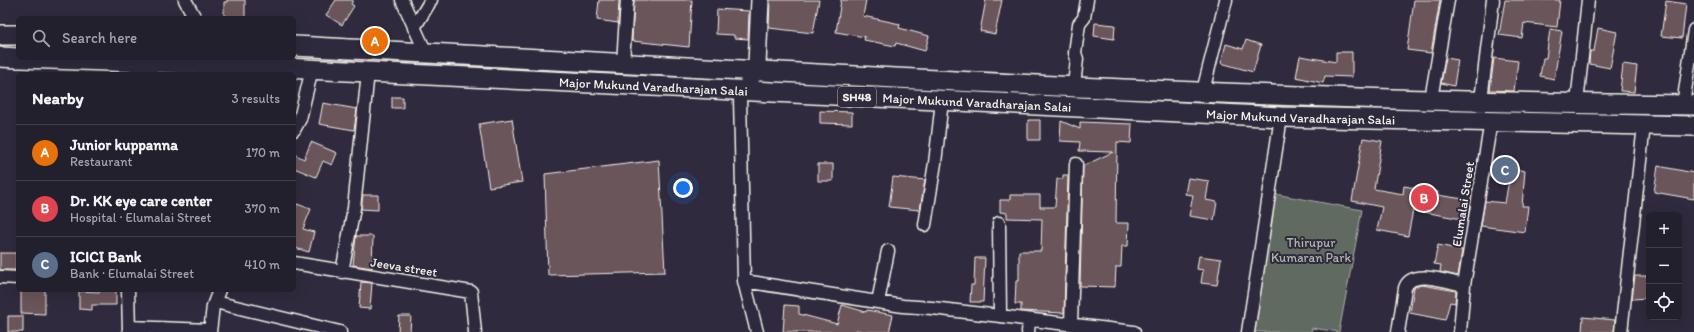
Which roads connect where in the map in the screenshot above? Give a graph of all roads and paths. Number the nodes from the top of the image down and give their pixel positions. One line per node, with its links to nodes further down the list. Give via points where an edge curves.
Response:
1 (185, 0): 11 (street)
2 (402, 0): 12 (street)
3 (431, 0): 12 (street)
4 (627, 0): 22 (street)
5 (760, 0): 24 (street)
6 (1087, 0): 26 (street, via 1084,18 1087,24 1082,54 1077,59)
7 (1226, 0): 28 (street)
8 (1448, 0): 29 (street)
9 (1493, 0): 30 (street)
10 (1588, 0): 32 (street)
11 (195, 16)
12 (414, 28): 17 (street)
13 (1694, 30): 33 (street)
14 (0, 35): 15 (main road)
15 (16, 35)
16 (296, 46): 17 (main road, Major Mukund Varadharajan Salai / SH48)
17 (426, 53): 22 (main road, Major Mukund Varadharajan Salai / SH48)
18 (0, 57): 19 (main road, Major Mukund Varadharajan Salai / SH48)
19 (16, 58)
20 (121, 60): 21 (main road, Major Mukund Varadharajan Salai / SH48)
21 (223, 62): 23 (main road, Major Mukund Varadharajan Salai / SH48)
22 (623, 64): 24 (main road, Major Mukund Varadharajan Salai / SH48)
23 (312, 69): 25 (main road, Major Mukund Varadharajan Salai / SH48); 37 (street)
24 (755, 71): 26 (main road, Major Mukund Varadharajan Salai / SH48); 27 (street)
25 (368, 72): 27 (main road, Major Mukund Varadharajan Salai / SH48); 44 (street, via 354,208)
26 (1074, 85): 28 (main road, Major Mukund Varadharajan Salai / SH48)
27 (742, 91): 31 (main road, Major Mukund Varadharajan Salai / SH48); 47 (street, via 740,97)
28 (1203, 91): 29 (main road, Major Mukund Varadharajan Salai / SH48)
29 (1431, 99): 30 (main road, Major Mukund Varadharajan Salai / SH48)
30 (1481, 100): 32 (main road, Major Mukund Varadharajan Salai / SH48)
31 (942, 101): 34 (main road, Major Mukund Varadharajan Salai / SH48); 41 (street)
32 (1577, 103): 33 (main road, Major Mukund Varadharajan Salai / SH48)
33 (1689, 105)
34 (1281, 117): 35 (main road, Major Mukund Varadharajan Salai / SH48); 63 (street)
35 (1490, 124): 36 (main road, Major Mukund Varadharajan Salai / SH48); 48 (street, Elumalai Street)
36 (1644, 125): 38 (main road, Major Mukund Varadharajan Salai / SH48); 66 (street)
37 (296, 126)
38 (1694, 126)
39 (1076, 164): 55 (street)
40 (999, 223): 53 (street)
41 (925, 226)
42 (888, 251): 52 (street)
43 (296, 263): 44 (street, Jeeva street)
44 (342, 272): 59 (street, Jeeva street, via 471,292)
45 (0, 277): 46 (street)
46 (16, 278)
47 (744, 281): 52 (street); 60 (street)
48 (1464, 285): 64 (street, via 1423,278 1411,279 1407,282); 65 (street, Elumalai Street)
49 (128, 292): 56 (street)
50 (218, 292): 51 (street)
51 (215, 302): 57 (street); 58 (street)
52 (878, 302): 53 (street)
53 (1000, 316): 54 (street)
54 (1029, 320): 55 (street); 61 (street)
55 (1071, 324): 62 (street)
56 (129, 330): 57 (street)
57 (210, 331)
58 (340, 332)
59 (475, 332)
60 (757, 332)
61 (1028, 332)
62 (1134, 332)
63 (1248, 332)
64 (1398, 332)
65 (1460, 332)
66 (1621, 332)

